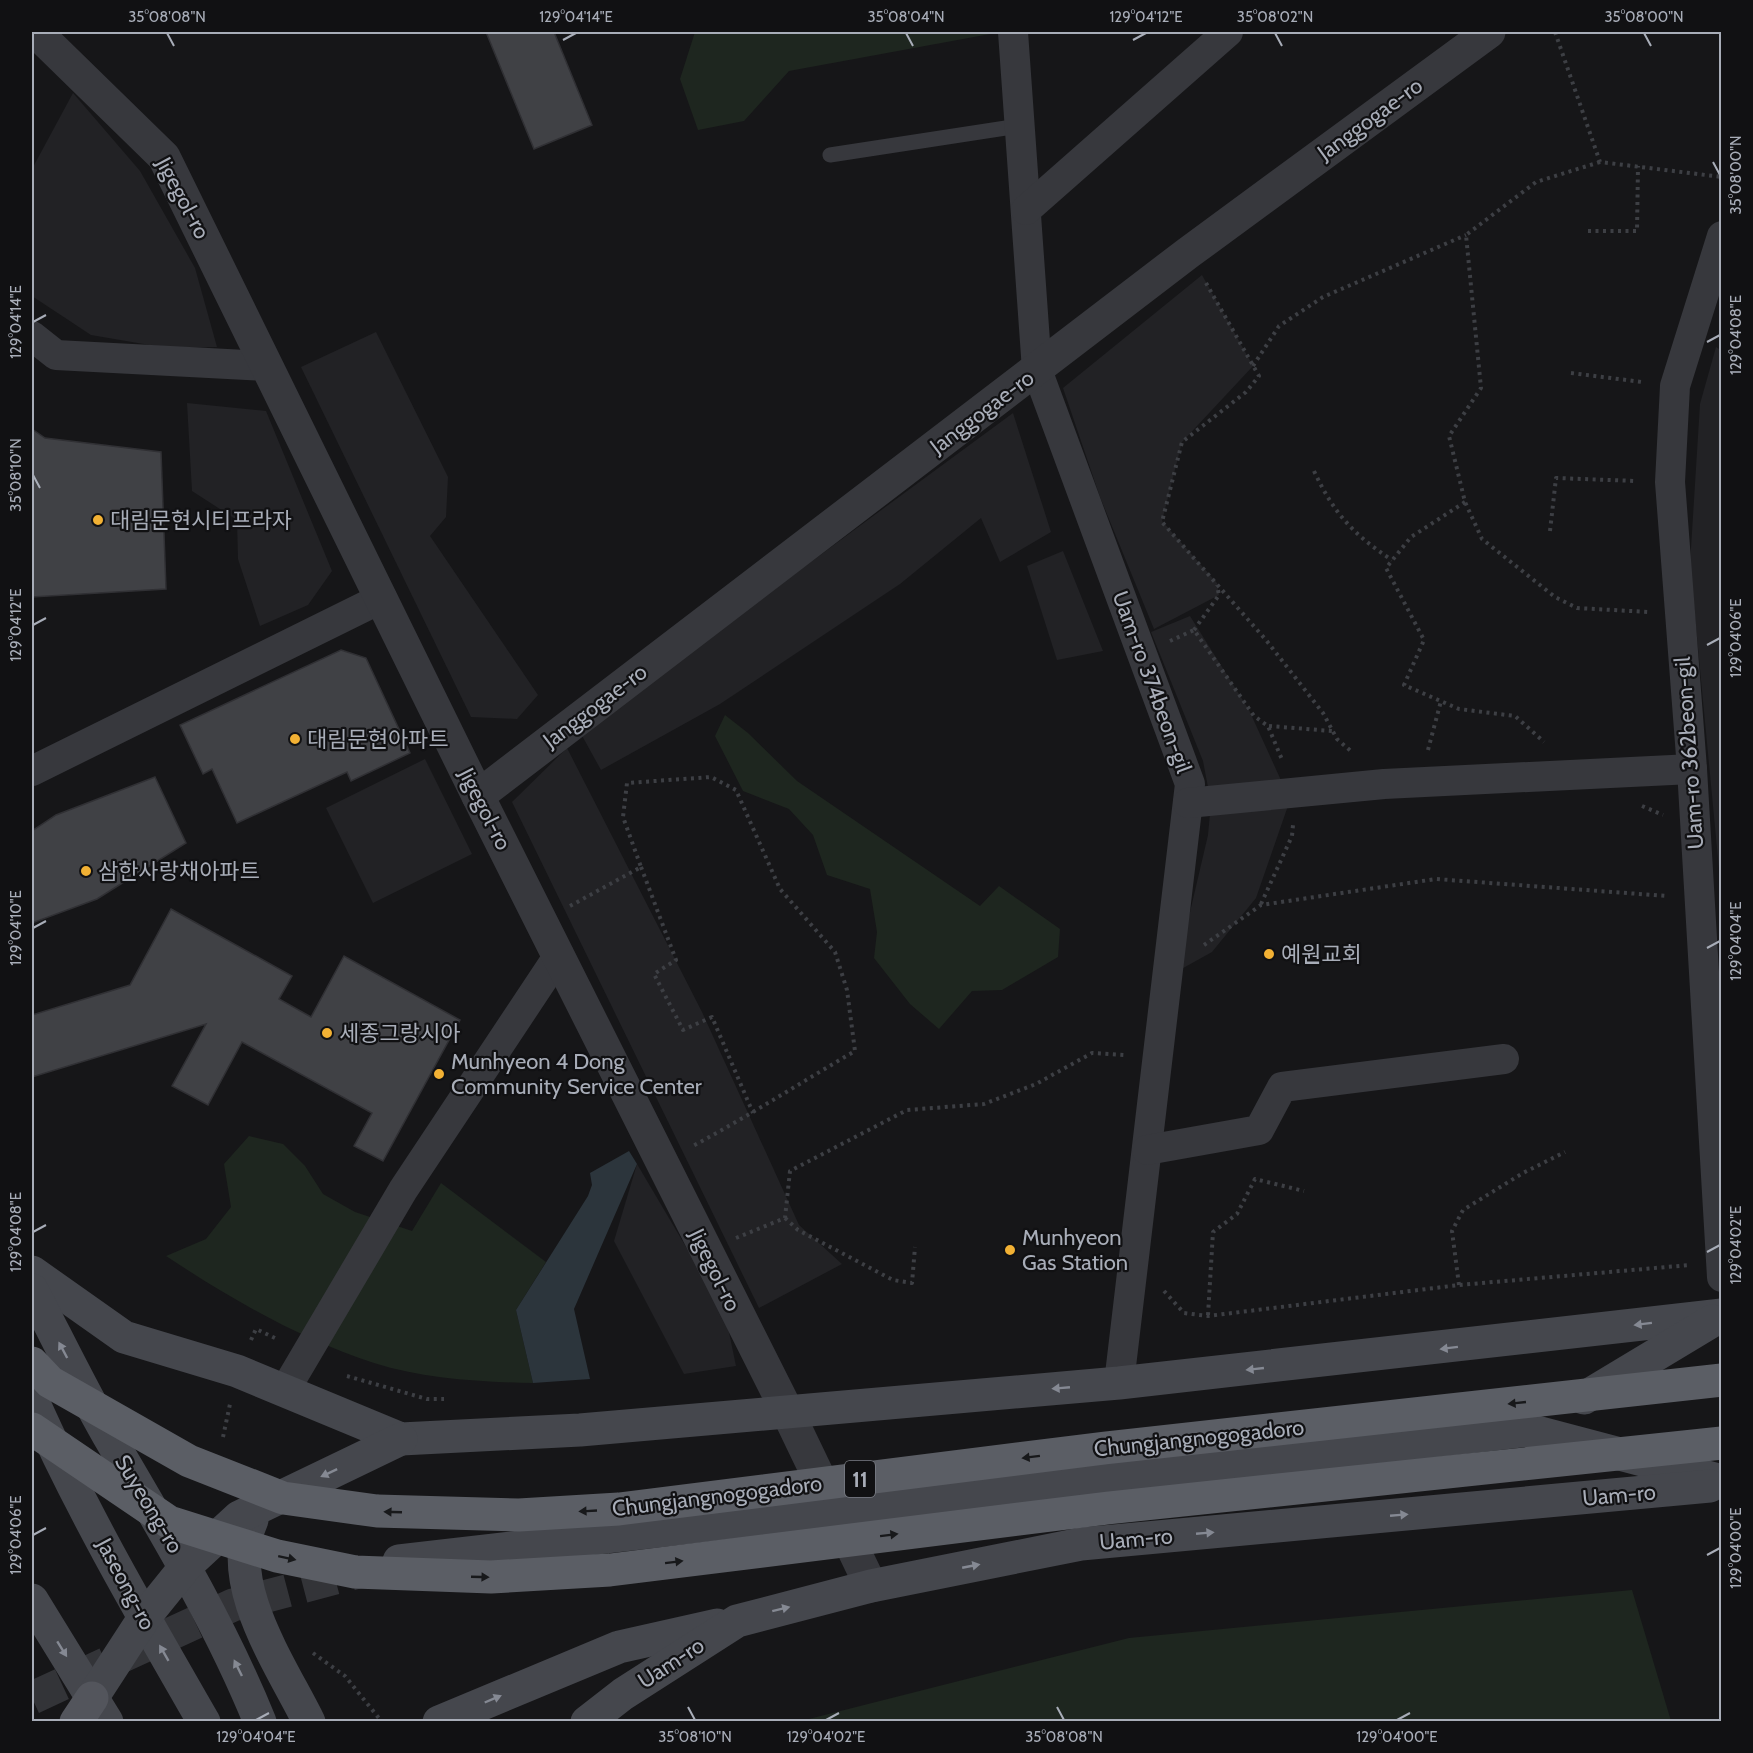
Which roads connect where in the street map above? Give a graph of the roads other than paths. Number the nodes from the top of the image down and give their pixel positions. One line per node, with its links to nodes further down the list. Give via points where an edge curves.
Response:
1 (36, 32): 10 (street, Jigegol-ro, via 164,157)
2 (1012, 32): 5 (street, Uam-ro 374beon-gil)
3 (1228, 32): 7 (street)
4 (1489, 32): 11 (street, Janggogae-ro, via 1188,253)
5 (1019, 126): 6 (lane); 7 (street, Uam-ro 374beon-gil)
6 (830, 155)
7 (1026, 210): 11 (street, Uam-ro 374beon-gil)
8 (1722, 236): 13 (street, Uam-ro 362beon-gil, via 1676,386 1670,482)
9 (32, 336): 10 (street, via 56,355)
10 (267, 366): 12 (street, Jigegol-ro)
11 (1037, 370): 15 (street, Janggogae-ro); 16 (street, Uam-ro 374beon-gil, via 1190,784)
12 (382, 598): 14 (street); 15 (street, Jigegol-ro)
13 (1692, 769): 16 (street, via 1384,784); 20 (street, Uam-ro 362beon-gil)
14 (32, 771)
15 (478, 796): 17 (street, Jigegol-ro)
16 (1188, 803): 19 (street, Uam-ro 374beon-gil)
17 (559, 955): 27 (street, via 403,1190); 29 (street, Jigegol-ro)
18 (1503, 1059): 19 (street, via 1282,1088 1259,1130)
19 (1148, 1150): 26 (street, Uam-ro 374beon-gil)
20 (1721, 1267)
21 (32, 1272): 27 (main road, via 124,1337 237,1371)
22 (32, 1290): 39 (main road, Suyeong-ro, one-way to 22, via 107,1433)
23 (1722, 1315): 26 (main road, one-way to 26); 31 (main road)
24 (32, 1363): 25 (highway, Chungjangnogogadoro / 11, one-way to 24, bridge, via 1105,1448 619,1509 519,1515 377,1511 283,1498 189,1461 50,1382)
25 (1722, 1380)
26 (1119, 1383): 29 (main road, one-way to 29)
27 (285, 1390): 33 (main road)
28 (32, 1399): 32 (main road)
29 (788, 1413): 33 (main road, via 580,1430); 37 (street, Jigegol-ro)
30 (32, 1414): 32 (main road)
31 (1529, 1430): 35 (main road); 37 (main road)
32 (42, 1436): 34 (highway, one-way to 34, bridge, via 169,1522 277,1556 355,1572 491,1577 610,1570 1108,1508); 42 (main road, Jaseong-ro)
33 (401, 1439): 36 (main road, one-way to 36)
34 (1722, 1443)
35 (1722, 1483): 40 (main road, Uam-ro, one-way to 35, via 1081,1544)
36 (261, 1505): 39 (main road, via 239,1517); 47 (main road, via 244,1539 245,1578 255,1614)
37 (833, 1510): 38 (main road); 40 (street, Jigegol-ro)
38 (399, 1561)
39 (186, 1566): 42 (main road); 46 (main road, Suyeong-ro, one-way to 39)
40 (871, 1586): 43 (main road, Uam-ro, one-way to 40)
41 (32, 1600): 44 (main road, one-way to 44)
42 (144, 1618): 44 (main road); 45 (main road, Jaseong-ro, one-way to 42)
43 (737, 1621): 48 (main road, one-way to 43, via 620,1647); 49 (main road, Uam-ro, via 623,1694)
44 (92, 1714)
45 (204, 1722)
46 (260, 1722)
47 (309, 1722)
48 (439, 1722)
49 (587, 1722)

